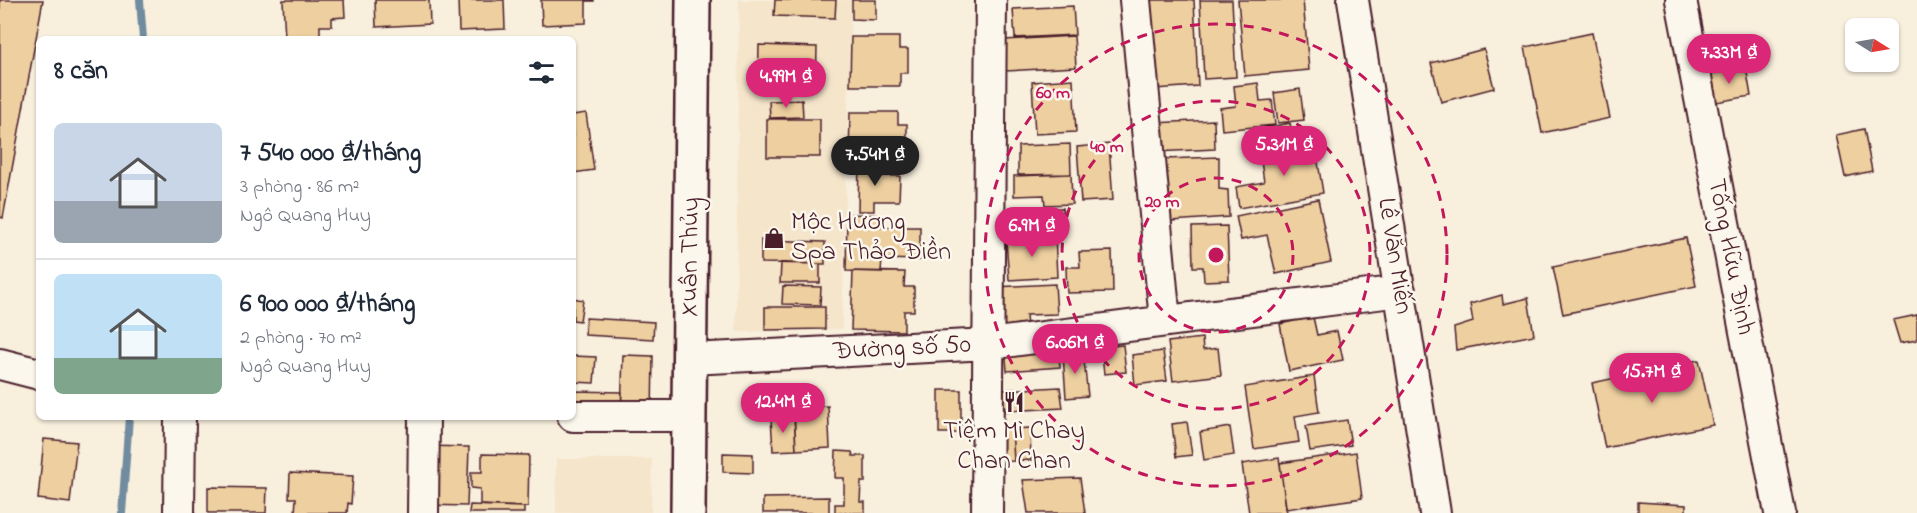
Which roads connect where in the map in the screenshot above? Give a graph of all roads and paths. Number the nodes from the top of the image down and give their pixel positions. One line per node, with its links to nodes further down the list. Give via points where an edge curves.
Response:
1 (693, 0): 9 (street, Xuân Thủy)
2 (991, 0): 8 (street)
3 (1135, 0): 7 (street)
4 (1353, 0): 6 (street, Lê Văn Miến)
5 (1681, 0): 21 (street, Tống Hữu Định)
6 (1400, 291): 7 (street, Đường số 50); 20 (street, Lê Văn Miến)
7 (1165, 321): 8 (street, Đường số 50)
8 (989, 344): 9 (street, Đường số 50); 19 (street)
9 (690, 359): 13 (street, Xuân Thủy)
10 (0, 364): 11 (street)
11 (36, 373)
12 (576, 416): 13 (street)
13 (689, 416): 18 (street, Xuân Thủy)
14 (180, 420): 16 (street)
15 (424, 420): 17 (street)
16 (179, 513)
17 (423, 513)
18 (688, 513)
19 (987, 513)
20 (1435, 513)
21 (1780, 513)

